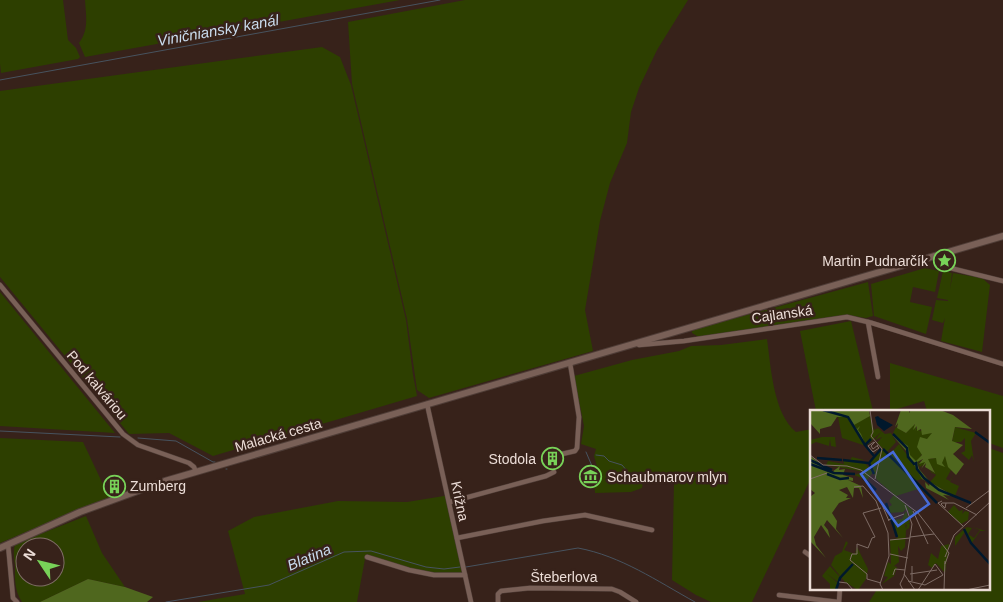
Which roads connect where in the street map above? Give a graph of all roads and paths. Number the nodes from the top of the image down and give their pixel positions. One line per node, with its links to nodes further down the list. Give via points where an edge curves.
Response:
1 (1003, 236): 2 (main road)
2 (938, 255): 3 (street, via 942,266); 6 (main road)
3 (1003, 281)
4 (0, 284): 14 (street, Pod kalváriou, via 123,434 138,445 189,464)
5 (868, 322): 7 (street, Cajlanská, via 847,318); 10 (street, Cajlanská); 11 (street)
6 (681, 331): 7 (street); 8 (main road)
7 (684, 341): 8 (street, Cajlanská)
8 (633, 345): 9 (main road)
9 (570, 363): 12 (main road, Malacká cesta); 13 (street, via 579,417 577,448)
10 (1003, 364)
11 (878, 377)
12 (427, 404): 14 (main road, Malacká cesta); 16 (street, Krížna)
13 (562, 454)
14 (196, 472): 19 (main road, Malacká cesta, via 114,499)
15 (554, 472): 16 (street)
16 (450, 502): 18 (street, Krížna)
17 (652, 530): 18 (street, via 585,515 543,520)
18 (457, 538): 24 (street, Krížna)
19 (8, 544): 20 (main road, Malacká cesta); 26 (street, via 13,598)
20 (0, 548)
21 (805, 552): 22 (street)
22 (810, 556)
23 (368, 557): 24 (street, via 434,575)
24 (465, 574): 27 (street, Krížna)
25 (779, 595): 30 (street)
26 (17, 602)
27 (471, 602)
28 (498, 602): 29 (street, Šteberlova, via 501,591 530,588 612,589)
29 (636, 602)
30 (838, 602)

